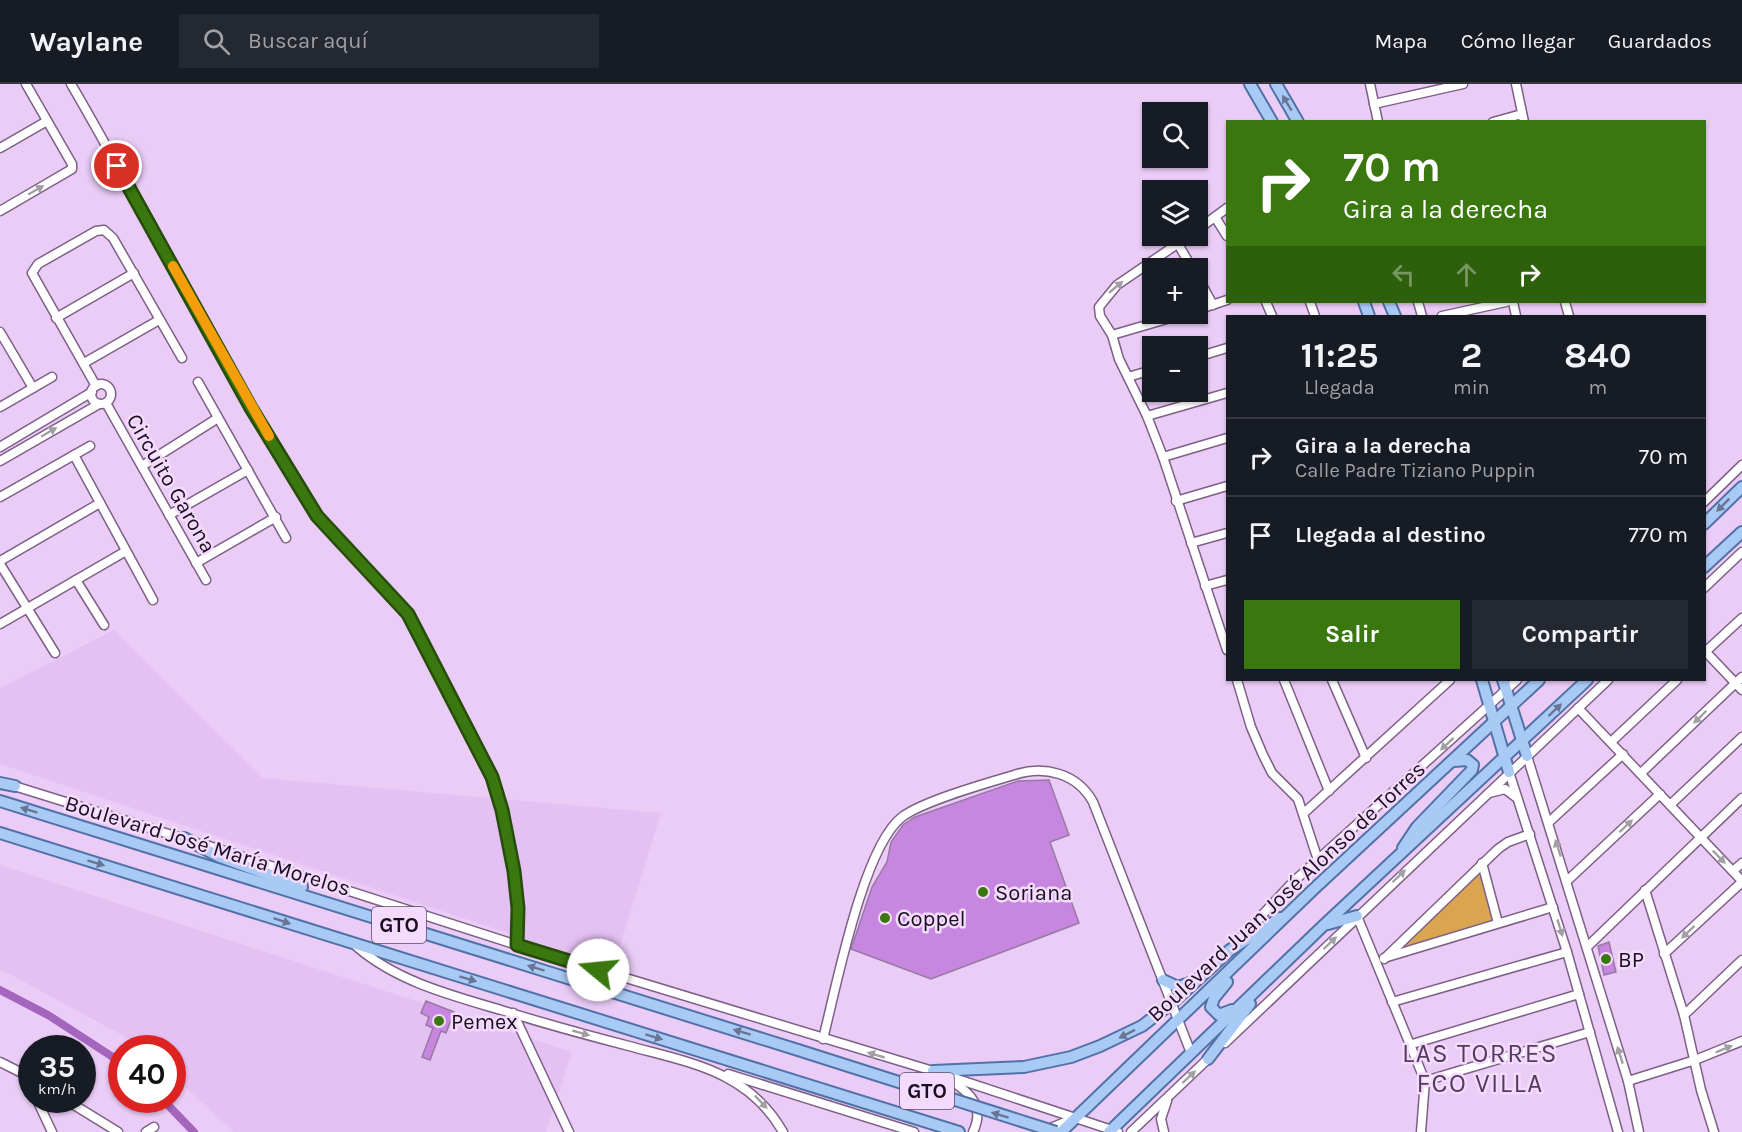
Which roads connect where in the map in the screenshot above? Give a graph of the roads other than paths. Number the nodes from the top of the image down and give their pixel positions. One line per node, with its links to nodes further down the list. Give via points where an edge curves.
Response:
1 (26, 84): 14 (street)
2 (71, 84): 150 (street, via 245,398 317,516 397,602 414,626 497,789 514,871)
3 (1250, 84): 10 (main road)
4 (1276, 84): 11 (main road, one-way to 4)
5 (1370, 84): 8 (street)
6 (1463, 84): 8 (street)
7 (1516, 84): 9 (street)
8 (1374, 104): 12 (street)
9 (1523, 118): 13 (street)
10 (1271, 120)
11 (1298, 120)
12 (1378, 120)
13 (1508, 120)
14 (47, 121): 15 (street); 17 (street, one-way to 14, via 72,169)
15 (0, 148)
16 (1226, 209): 18 (street)
17 (0, 211)
18 (1215, 217): 19 (street); 20 (street)
19 (1208, 222)
20 (1226, 234)
21 (1175, 246): 33 (street, one-way to 21, via 1099,307 1109,293)
22 (134, 273): 30 (street); 30 (street, via 113,238 104,230 91,233 32,270); 31 (street)
23 (1208, 296): 26 (street)
24 (1226, 300): 26 (street)
25 (1503, 303): 28 (street)
26 (1213, 305): 27 (street)
27 (1208, 306)
28 (1472, 313): 29 (street)
29 (1452, 315)
30 (56, 318): 38 (street)
31 (159, 320): 37 (street); 38 (street)
32 (1150, 324): 33 (street)
33 (1112, 335): 41 (street)
34 (2, 338): 43 (street)
35 (1226, 348): 36 (street)
36 (1208, 354)
37 (182, 358)
38 (84, 363): 44 (street)
39 (1142, 373): 41 (street)
40 (52, 377): 43 (street)
41 (1128, 377): 49 (street)
42 (198, 382): 50 (street)
43 (33, 388): 47 (street)
44 (94, 389): 46 (street, via 93,399); 46 (street, via 105,385 111,392); 48 (street)
45 (1226, 393): 49 (street)
46 (102, 404): 51 (street); 59 (street, Circuito Garona)
47 (0, 407)
48 (64, 410): 51 (street); 54 (street)
49 (1147, 416): 56 (street)
50 (218, 418): 59 (street); 60 (street)
51 (70, 420): 57 (street, one-way to 51)
52 (1226, 438): 56 (street)
53 (90, 446): 55 (street)
54 (0, 447)
55 (74, 455): 63 (street); 66 (street)
56 (1163, 457): 65 (street)
57 (0, 460)
58 (1742, 465): 64 (street)
59 (142, 466): 67 (street, Circuito Garona)
60 (248, 470): 67 (street); 68 (street)
61 (1226, 486): 65 (street)
62 (1742, 487): 69 (main road, one-way to 69)
63 (0, 497)
64 (1706, 500)
65 (1176, 501): 73 (street)
66 (100, 503): 74 (street); 76 (street)
67 (169, 515): 77 (street, Circuito Garona)
68 (276, 517): 72 (street); 77 (street)
69 (1706, 522)
70 (1742, 532): 78 (main road)
71 (1226, 533): 73 (street)
72 (286, 538)
73 (1191, 543): 82 (street)
74 (126, 551): 79 (street); 84 (street)
75 (1742, 552): 83 (street)
76 (0, 562): 85 (street)
77 (196, 563): 80 (street, Circuito Garona)
78 (1706, 565)
79 (76, 580): 85 (street); 88 (street)
80 (206, 580)
81 (1226, 580): 82 (street)
82 (1205, 586): 89 (street)
83 (1706, 586)
84 (153, 600)
85 (26, 608): 87 (street); 93 (street)
86 (1742, 618): 91 (street)
87 (0, 624)
88 (105, 625)
89 (1224, 626): 90 (street)
90 (1226, 642)
91 (1706, 650)
92 (1706, 652): 103 (street)
93 (54, 653)
94 (1237, 681): 128 (street, via 1268,765 1293,790)
95 (1284, 681): 121 (street)
96 (1332, 681): 115 (street)
97 (1449, 681): 115 (street)
98 (1482, 681): 105 (main road)
99 (1538, 681): 106 (main road, Boulevard Juan José Alonso de Torres)
100 (1586, 681): 110 (main road, one-way to 100)
101 (1607, 681): 107 (street)
102 (1676, 681): 111 (street)
103 (1740, 683): 118 (street, one-way to 118)
104 (1504, 685): 105 (street); 106 (main road)
105 (1490, 704): 108 (main road); 135 (street, one-way to 135)
106 (1511, 705): 108 (main road, Boulevard Juan José Alonso de Torres); 110 (main road)
107 (1578, 708): 111 (street); 113 (street)
108 (1495, 721): 114 (main road); 116 (main road, Boulevard Juan José Alonso de Torres)
109 (1742, 737): 127 (street)
110 (1522, 740): 113 (main road); 114 (main road)
111 (1611, 742): 112 (street)
112 (1623, 754): 118 (street); 129 (street)
113 (1527, 756): 117 (street); 129 (street)
114 (1504, 757): 117 (main road); 134 (main road)
115 (1366, 758): 121 (street)
116 (1454, 761): 134 (main road, via 1467,760 1473,765 1472,770 1417,826); 144 (main road, Boulevard Juan José Alonso de Torres)
117 (1509, 772): 124 (street); 125 (street)
118 (1641, 773): 122 (street)
119 (0, 782): 120 (main road)
120 (15, 786): 133 (street)
121 (1329, 791): 128 (street)
122 (1660, 794): 127 (street); 139 (street, one-way to 122)
123 (1742, 798): 132 (street)
124 (1479, 800): 125 (street, via 1501,788); 145 (street, one-way to 124)
125 (1518, 800): 131 (street)
126 (0, 801): 143 (main road, Boulevard José María Morelos / GTO, one-way to 126)
127 (1671, 805): 132 (street)
128 (1304, 813): 135 (street)
129 (1549, 822): 139 (street, one-way to 129)
130 (0, 833): 149 (main road, GTO, one-way to 149)
131 (1530, 834): 136 (street, via 1508,842); 142 (street)
132 (1700, 837): 138 (street, one-way to 138); 141 (street)
133 (184, 838): 143 (main road); 150 (street)
134 (1401, 854): 147 (main road)
135 (1318, 860): 152 (street)
136 (1482, 863): 146 (street); 155 (street)
137 (1742, 863): 138 (street)
138 (1733, 871): 140 (street)
139 (1568, 880): 151 (street)
140 (1742, 881): 154 (street, one-way to 154)
141 (1645, 890): 151 (street); 154 (street)
142 (1553, 907): 146 (street); 153 (street, one-way to 153)
143 (348, 909): 193 (main road, Boulevard José María Morelos / GTO, one-way to 143, bridge)
144 (1291, 912): 148 (main road, Boulevard Juan José Alonso de Torres); 152 (main road)
145 (1357, 916): 147 (main road); 155 (street); 172 (street, one-way to 145)
146 (1498, 923): 155 (street)
147 (1324, 925): 158 (main road)
148 (1273, 930): 163 (main road, via 1217,993 1211,1007 1222,1015); 166 (main road, Boulevard Juan José Alonso de Torres)
149 (353, 943): 164 (street, via 396,974); 190 (main road, GTO, one-way to 190)
150 (517, 945): 168 (street)
151 (1587, 947): 178 (street, one-way to 151)
152 (1230, 950): 159 (main road)
153 (1567, 952): 160 (street); 161 (street)
154 (1664, 954): 165 (street)
155 (1379, 960): 161 (street)
156 (1742, 960): 165 (street)
157 (1164, 980): 159 (main road, via 1178,987); 162 (street); 168 (street, via 1088,792 1060,773 1018,773 928,804 890,827 857,909)
158 (1269, 980): 163 (main road); 172 (main road)
159 (1196, 981): 162 (main road)
160 (1579, 994): 167 (street); 170 (street)
161 (1392, 1002): 170 (street)
162 (1172, 1003): 166 (street); 177 (main road, one-way to 177, via 1142,1026 1071,1057 999,1070)
163 (1243, 1004): 171 (main road)
164 (513, 1014): 175 (street, one-way to 175); 187 (street)
165 (1684, 1015): 173 (street)
166 (1178, 1020): 171 (street); 183 (main road, Boulevard Juan José Alonso de Torres)
167 (1590, 1032): 179 (street); 198 (street)
168 (823, 1039): 177 (street, one-way to 168)
169 (1742, 1041): 173 (street, one-way to 169)
170 (1409, 1045): 179 (street)
171 (1191, 1053): 184 (main road)
172 (1208, 1059): 180 (street, one-way to 172)
173 (1695, 1060): 178 (street); 200 (street)
174 (0, 1062): 176 (street)
175 (711, 1068): 188 (street, one-way to 188, via 764,1104); 189 (street)
176 (18, 1071)
177 (933, 1071): 183 (street); 191 (street, via 972,1095 979,1115)
178 (1628, 1081): 199 (street)
179 (1425, 1082): 197 (street)
180 (1174, 1091): 195 (street); 196 (street, via 1162,1112)
181 (43, 1113): 185 (street)
182 (87, 1113): 186 (street)
183 (1076, 1118): 184 (street); 192 (street); 194 (main road, Boulevard Juan José Alonso de Torres)
184 (1113, 1131)
185 (52, 1132)
186 (118, 1132)
187 (569, 1132)
188 (783, 1132)
189 (914, 1132)
190 (959, 1132)
191 (974, 1132)
192 (1041, 1132)
193 (1056, 1132)
194 (1061, 1132)
195 (1131, 1132)
196 (1164, 1132)
197 (1421, 1132)
198 (1618, 1132)
199 (1639, 1132)
200 (1714, 1132)

